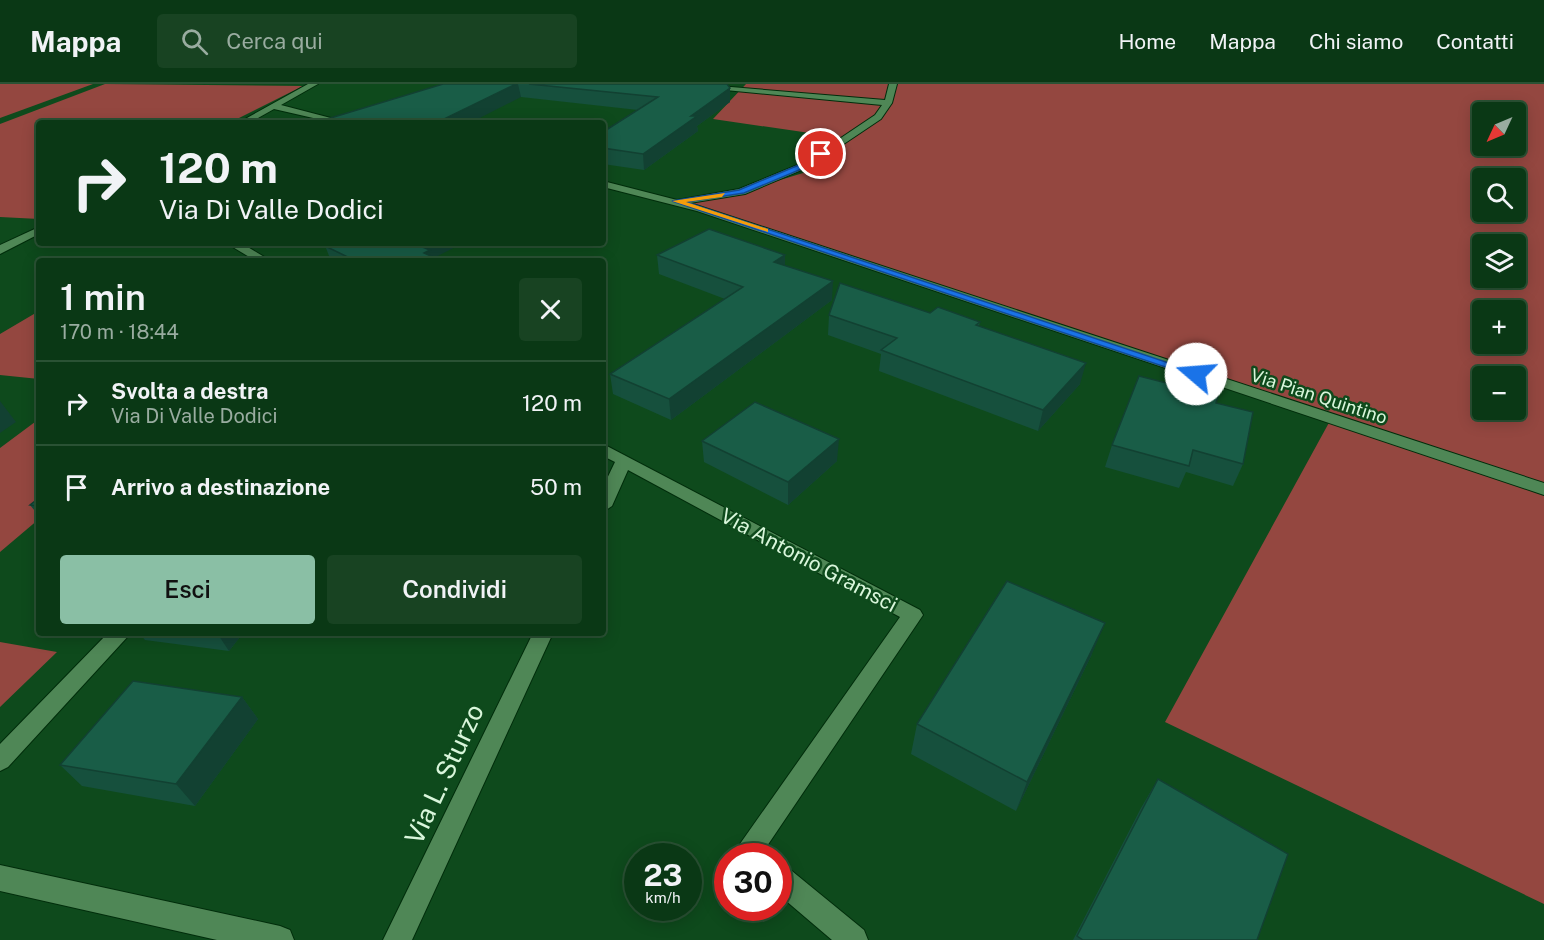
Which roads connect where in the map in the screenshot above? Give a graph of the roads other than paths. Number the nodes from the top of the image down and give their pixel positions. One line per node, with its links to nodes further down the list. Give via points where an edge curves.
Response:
1 (314, 84): 5 (street)
2 (667, 84): 4 (street)
3 (893, 84): 4 (street)
4 (888, 103): 9 (street, via 878,117 808,164 741,192)
5 (272, 106): 6 (street); 7 (street)
6 (247, 120)
7 (333, 120)
8 (606, 185): 9 (street, Via Pian Quintino)
9 (676, 201): 16 (street, Via Pian Quintino)
10 (36, 232): 12 (street)
11 (238, 246): 13 (street)
12 (0, 250)
13 (260, 258)
14 (606, 451): 15 (street, Via Antonio Gramsci)
15 (624, 461): 17 (street); 21 (street, Via Antonio Gramsci, via 913,615)
16 (1544, 489)
17 (606, 500)
18 (118, 636): 20 (street)
19 (542, 636): 25 (street, Via L. Sturzo)
20 (0, 760)
21 (754, 843)
22 (0, 878): 24 (street)
23 (792, 888): 26 (street)
24 (280, 940)
25 (397, 940)
26 (855, 940)

